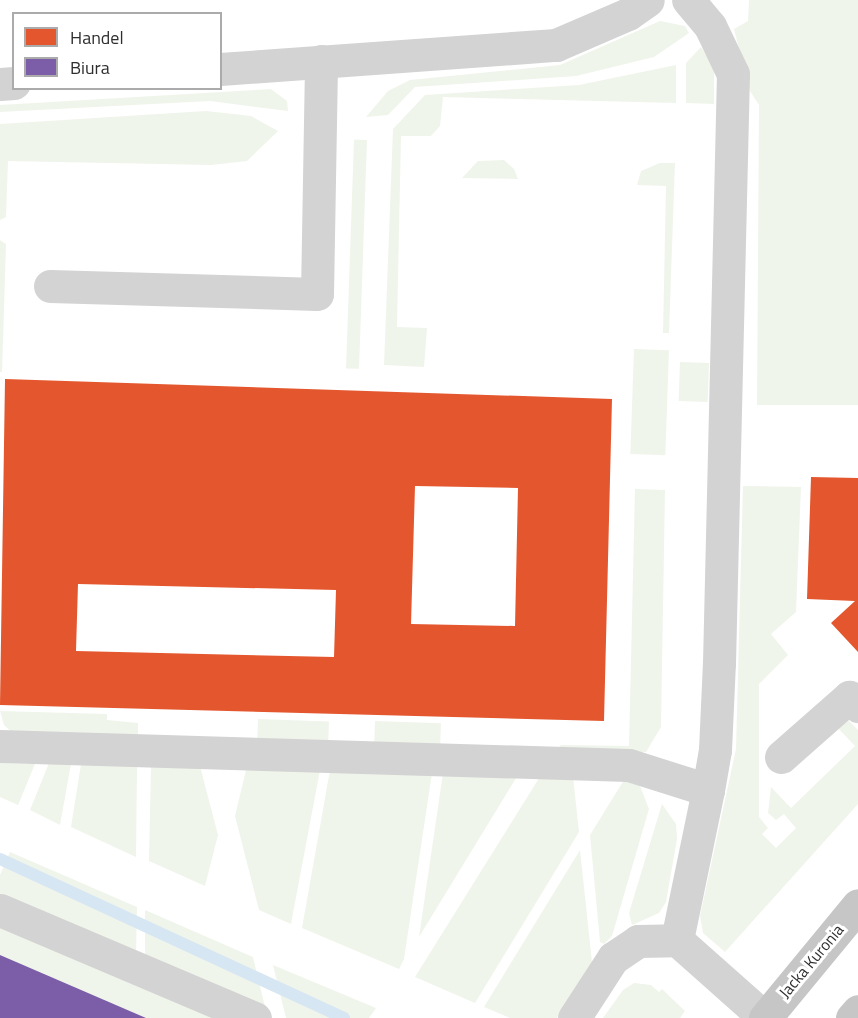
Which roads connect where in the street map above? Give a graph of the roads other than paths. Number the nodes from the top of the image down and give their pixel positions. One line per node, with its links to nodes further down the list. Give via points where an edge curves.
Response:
1 (648, 0): 3 (lane, via 628,14 556,45)
2 (688, 0): 9 (lane, via 710,26 733,74 719,663 715,750)
3 (321, 61): 4 (lane); 5 (lane, via 317,294)
4 (222, 69)
5 (50, 286)
6 (858, 706): 8 (lane, via 849,697)
7 (0, 746): 9 (lane, via 629,765)
8 (780, 757)
9 (708, 790): 12 (lane)
10 (858, 905): 16 (main road, Jacka Kuronia)
11 (0, 910): 14 (lane)
12 (677, 940): 15 (lane, via 638,941 613,958); 16 (lane)
13 (858, 1011): 17 (main road)
14 (255, 1018)
15 (574, 1018)
16 (765, 1018)
17 (852, 1018)

